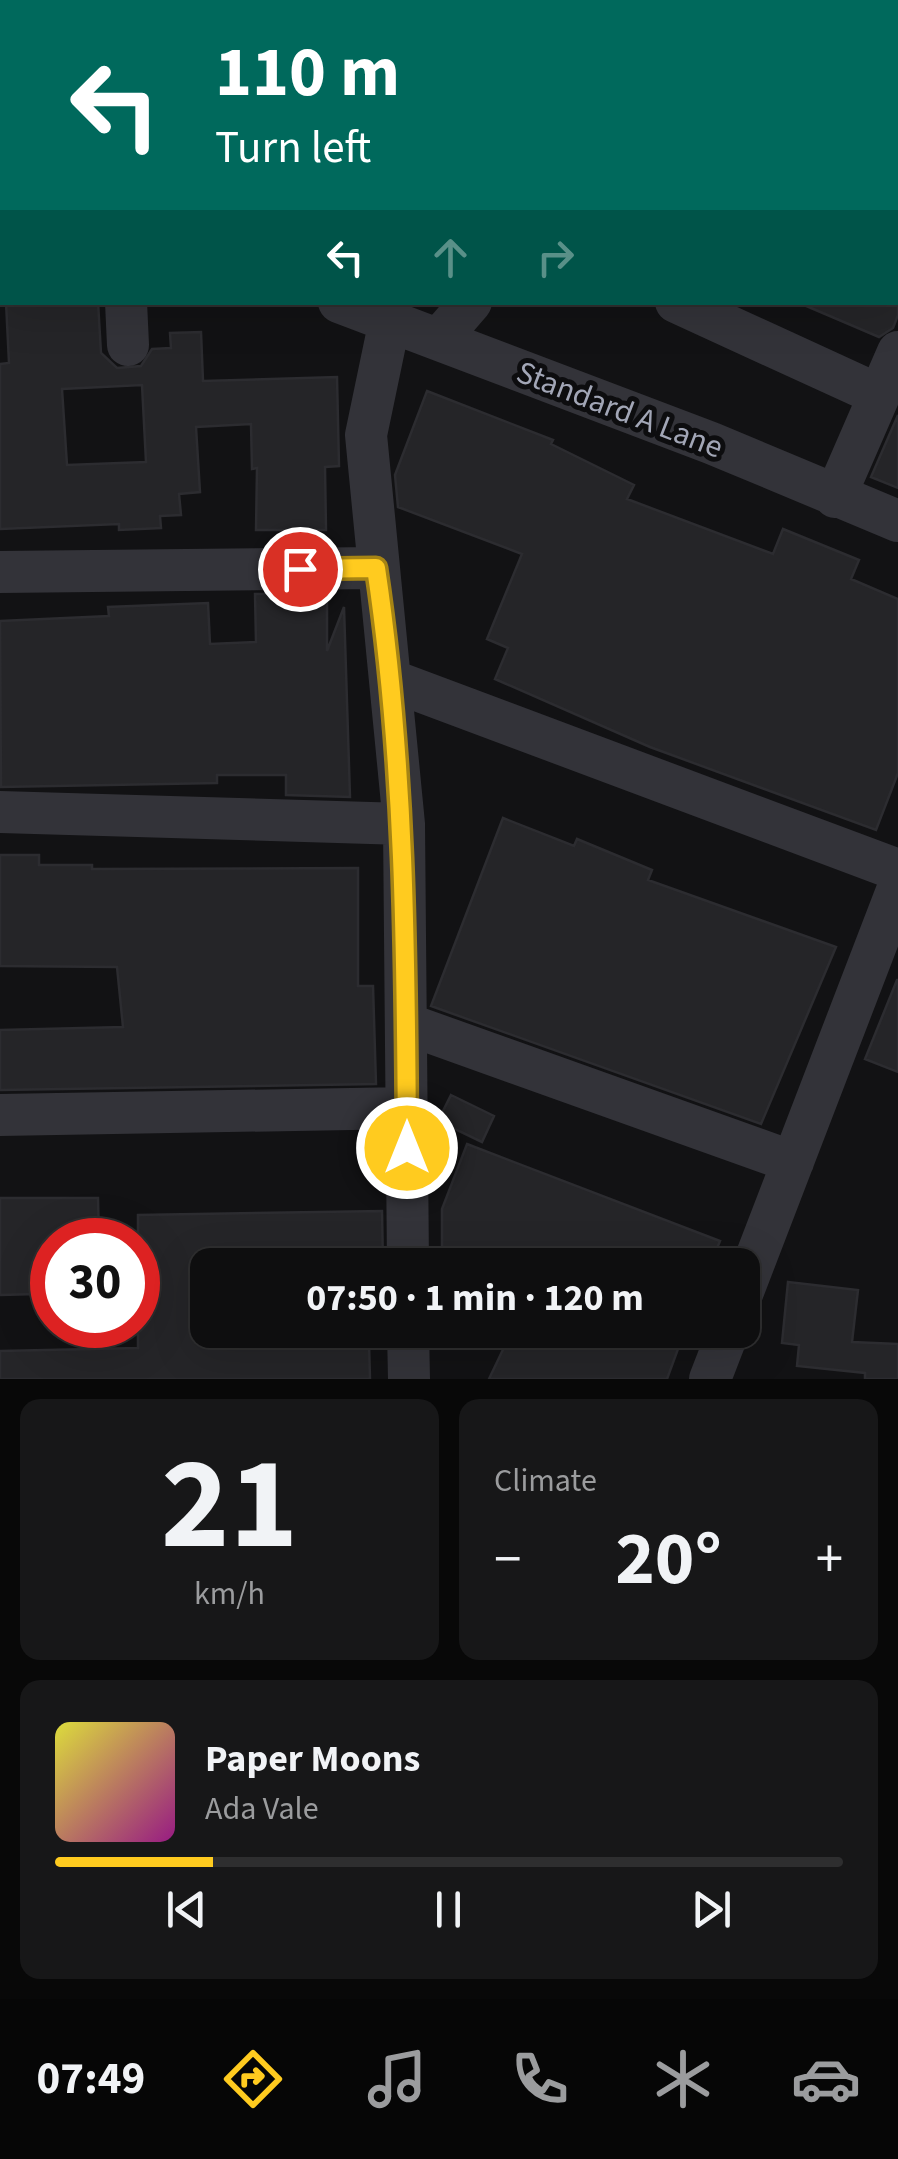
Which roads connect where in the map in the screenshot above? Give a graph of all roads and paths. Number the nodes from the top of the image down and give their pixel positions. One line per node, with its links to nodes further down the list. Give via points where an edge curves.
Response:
1 (126, 305): 7 (street)
2 (348, 305): 5 (street, Standard A Lane)
3 (468, 305): 6 (street)
4 (682, 305): 9 (street)
5 (390, 320): 6 (street, Standard A Lane); 12 (street, via 366,436)
6 (440, 339): 10 (street, Standard A Lane)
7 (128, 346)
8 (898, 352): 9 (street)
9 (878, 396): 10 (street)
10 (834, 497): 11 (street, Standard A Lane)
11 (898, 521)
12 (376, 568): 13 (street); 14 (street)
13 (0, 572)
14 (393, 680): 16 (street); 17 (street)
15 (0, 812): 16 (street)
16 (404, 824): 19 (street)
17 (898, 870)
18 (898, 888): 22 (street)
19 (407, 1024): 20 (street); 22 (street)
20 (407, 1108): 21 (street); 23 (street)
21 (0, 1116)
22 (793, 1162): 24 (street)
23 (408, 1248)
24 (760, 1248)
25 (408, 1348): 27 (street)
26 (721, 1348): 28 (street)
27 (409, 1379)
28 (710, 1379)

